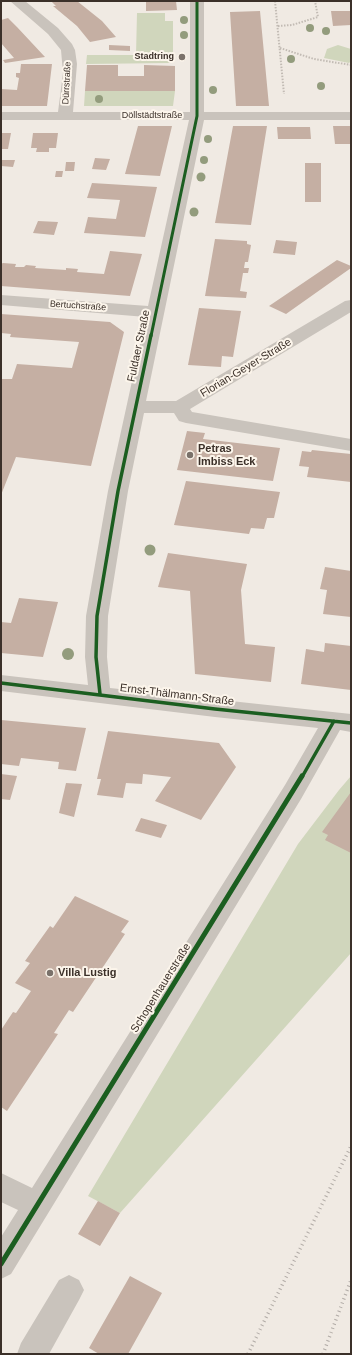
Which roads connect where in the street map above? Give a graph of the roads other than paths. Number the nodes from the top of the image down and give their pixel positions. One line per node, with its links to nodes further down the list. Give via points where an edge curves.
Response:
1 (17, 1): 4 (street, Dürrstraße, via 62,39 68,51)
2 (197, 1): 5 (street, Fuldaer Straße)
3 (1, 116): 4 (street, Döllstädtstraße)
4 (65, 116): 5 (street, Döllstädtstraße)
5 (197, 116): 6 (street, Döllstädtstraße); 9 (street, Fuldaer Straße)
6 (351, 116)
7 (1, 300): 9 (street, Bertuchstraße)
8 (351, 305): 11 (street, Florian-Geyer-Straße)
9 (155, 312): 10 (street, Fuldaer Straße)
10 (135, 407): 11 (street); 14 (street, Fuldaer Straße, via 97,616 96,657)
11 (180, 407): 12 (street, via 186,417)
12 (351, 445)
13 (1, 683): 14 (street, Ernst-Thälmann-Straße)
14 (100, 694): 15 (street, Ernst-Thälmann-Straße)
15 (342, 722): 17 (street, Schopenhauerstraße, via 293,792)
16 (1, 1187): 17 (street)
17 (38, 1205): 18 (street, Schopenhauerstraße)
18 (1, 1264)
19 (69, 1290): 20 (street)
20 (32, 1354)

